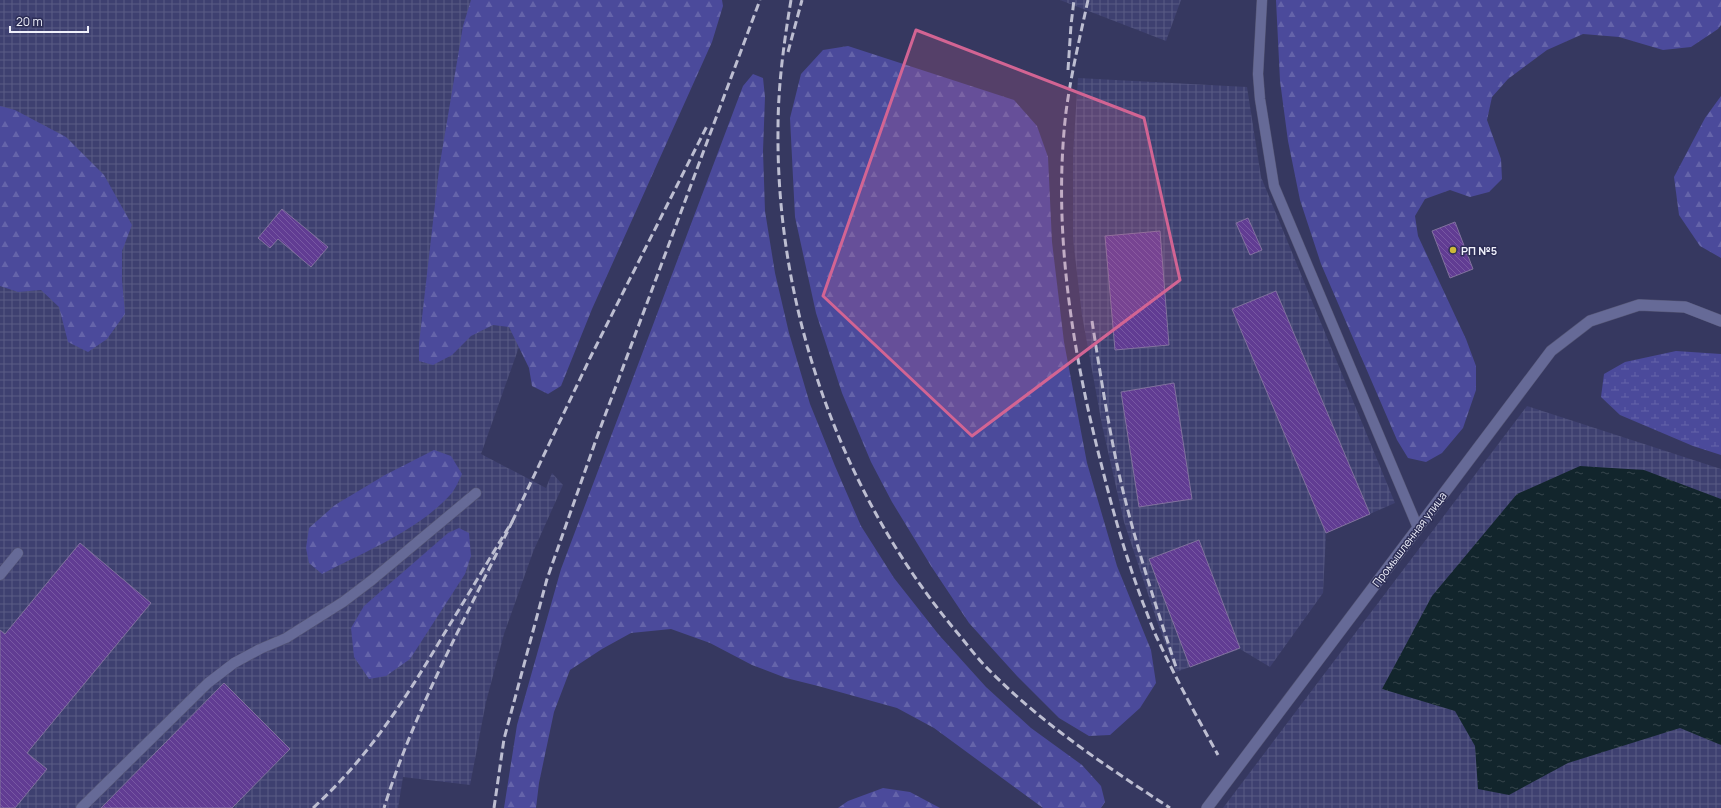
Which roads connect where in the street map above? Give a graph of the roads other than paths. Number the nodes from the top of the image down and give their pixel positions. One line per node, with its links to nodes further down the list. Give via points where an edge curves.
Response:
1 (1262, 0): 4 (lane, via 1258,74 1274,186)
2 (1721, 322): 4 (street, Промышленная улица, via 1685,307 1640,306 1590,320 1551,351)
3 (476, 494): 7 (lane, via 343,602 286,638 234,663 208,683)
4 (1418, 528): 8 (street, Промышленная улица)
5 (18, 553): 6 (lane)
6 (0, 575)
7 (80, 808)
8 (1207, 808)

